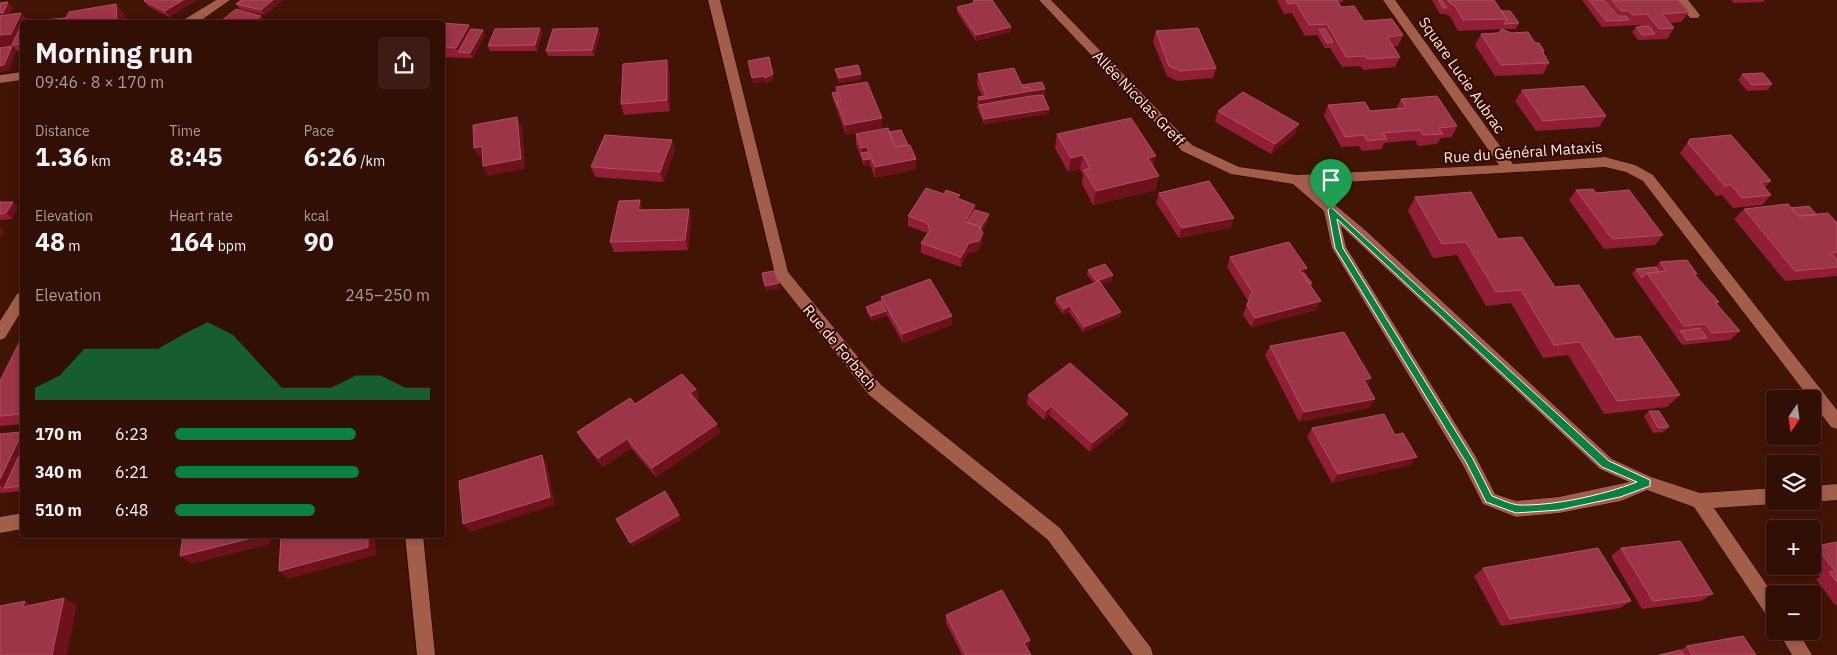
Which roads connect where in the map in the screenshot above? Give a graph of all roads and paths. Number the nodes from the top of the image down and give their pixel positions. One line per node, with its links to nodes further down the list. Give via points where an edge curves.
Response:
1 (224, 0): 7 (street)
2 (714, 0): 27 (street, Rue de Forbach, via 780,274 875,390 1054,534)
3 (1044, 0): 11 (street, Allée Nicolas Greff, via 1187,148 1236,171)
4 (1389, 0): 10 (street, Square Lucie Aubrac)
5 (1682, 0): 6 (street)
6 (1694, 15)
7 (194, 20)
8 (20, 76): 9 (street)
9 (0, 80)
10 (1509, 169): 11 (street, Rue du Général Mataxis); 15 (street, Rue du Général Mataxis, via 1605,162 1630,168 1648,178)
11 (1297, 180): 12 (street)
12 (1331, 210): 16 (street, via 1606,464); 16 (street, via 1339,248 1470,462 1489,499 1516,509 1559,505 1620,493)
13 (20, 301): 14 (street)
14 (0, 334)
15 (1837, 422)
16 (1646, 483): 20 (street)
17 (1837, 492): 18 (street)
18 (1821, 493)
19 (1766, 497): 20 (street)
20 (1700, 501): 24 (street)
21 (20, 521): 22 (street)
22 (0, 525)
23 (414, 538): 26 (street)
24 (1766, 600)
25 (1793, 640): 28 (street)
26 (426, 655)
27 (1144, 655)
28 (1803, 655)

